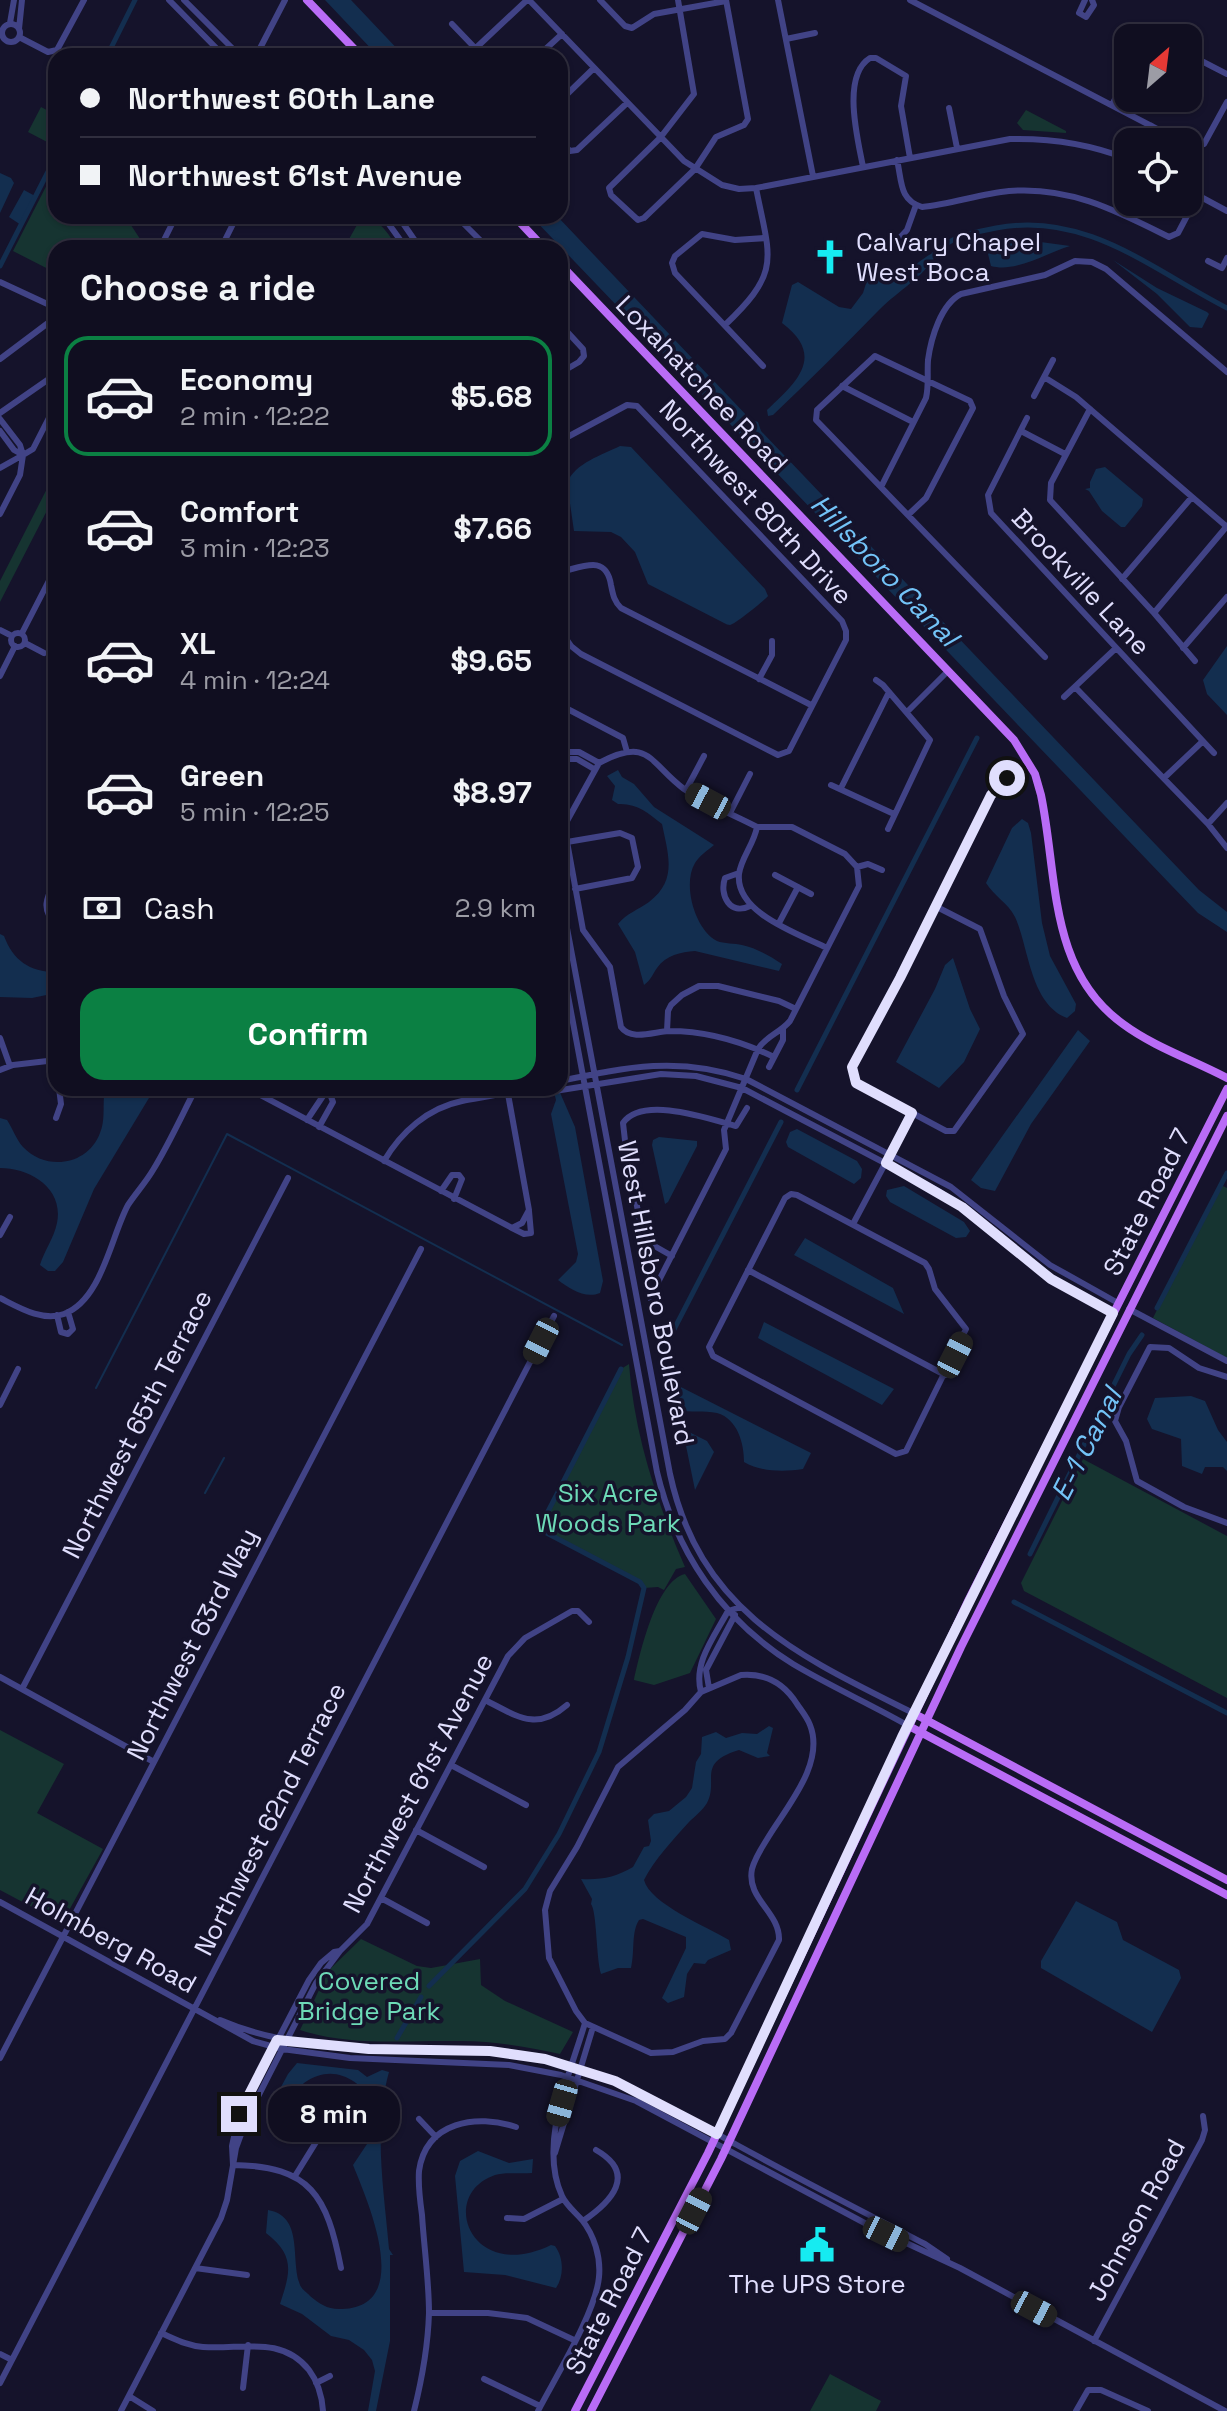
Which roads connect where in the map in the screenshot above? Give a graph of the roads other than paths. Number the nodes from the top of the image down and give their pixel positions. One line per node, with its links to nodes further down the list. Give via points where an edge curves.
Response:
1 (14, 0): 18 (street, via 14,14)
2 (22, 0): 19 (street)
3 (84, 0): 23 (street)
4 (169, 0): 24 (street)
5 (184, 0): 25 (street)
6 (285, 0): 26 (street)
7 (307, 0): 27 (main road)
8 (528, 0): 21 (street); 29 (street)
9 (600, 0): 16 (street, via 628,28 654,14)
10 (678, 0): 16 (street)
11 (726, 0): 16 (street); 51 (street, via 748,119 716,137)
12 (778, 0): 22 (street)
13 (910, 0): 39 (street)
14 (1085, 0): 15 (street, via 1079,13 1086,17)
15 (1093, 0)
16 (679, 9): 43 (street, via 694,94)
17 (452, 24): 28 (street)
18 (4, 26): 19 (street); 19 (street, via 7,41)
19 (19, 33): 31 (street)
20 (815, 33): 22 (street)
21 (562, 34): 30 (street); 33 (street)
22 (786, 39): 52 (street)
23 (58, 48)
24 (216, 48)
25 (232, 48)
26 (260, 48)
27 (353, 48)
28 (473, 48)
29 (480, 48)
30 (547, 48)
31 (48, 51)
32 (1202, 61): 34 (street)
33 (594, 68): 35 (street); 38 (street)
34 (1227, 74)
35 (568, 93)
36 (1114, 101): 39 (street)
37 (1227, 102): 44 (street)
38 (627, 103): 43 (street); 46 (street, via 577,150)
39 (1112, 105): 41 (street)
40 (949, 108): 45 (street)
41 (1152, 126): 42 (street)
42 (1156, 128)
43 (660, 138): 51 (street); 51 (street, via 609,188 634,219 644,218)
44 (1202, 145)
45 (957, 148): 47 (street, via 1044,139); 48 (street)
46 (568, 149)
47 (1114, 155)
48 (910, 158): 49 (street); 50 (street, via 901,114 906,76 870,58 863,62 854,94)
49 (897, 160): 50 (street); 55 (street, via 905,196)
50 (863, 167): 52 (street)
51 (695, 169): 53 (street, via 722,185)
52 (813, 176): 53 (street)
53 (756, 188): 62 (street)
54 (1202, 197): 57 (street)
55 (916, 205): 56 (street, via 1008,191 1057,192); 65 (street, via 907,230)
56 (1114, 210)
57 (1227, 211)
58 (1126, 216): 59 (street, via 1169,237 1178,233)
59 (1187, 216)
60 (463, 224): 63 (street)
61 (522, 224): 64 (main road)
62 (766, 238): 72 (street, via 761,285); 72 (street, via 698,235 675,256 675,273)
63 (478, 240)
64 (536, 240)
65 (894, 244)
66 (1227, 258): 67 (street, via 1222,268)
67 (1208, 261)
68 (568, 272): 119 (main road, Loxahatchee Road)
69 (0, 282): 70 (street)
70 (48, 304)
71 (48, 322): 74 (street)
72 (725, 325): 76 (street)
73 (568, 333): 77 (street, via 584,356)
74 (2, 354)
75 (1053, 360): 79 (street)
76 (763, 366)
77 (568, 368)
78 (1227, 372): 80 (street, via 1106,269 1083,261 954,298 942,313 928,356)
79 (1044, 377): 83 (street); 84 (street)
80 (927, 379): 82 (street, via 875,356); 89 (street, via 926,398); 100 (street, via 970,401 973,408 926,498)
81 (48, 380): 85 (street)
82 (842, 386): 89 (street); 97 (street, via 814,416)
83 (1034, 396)
84 (1090, 409): 94 (street); 98 (street)
85 (0, 413)
86 (1027, 418): 91 (street, Brookville Lane)
87 (0, 419): 93 (street)
88 (48, 420): 95 (street, via 33,449)
89 (913, 422): 97 (street)
90 (0, 431): 93 (street)
91 (1021, 431): 94 (street); 115 (street, Brookville Lane, via 990,492 989,510)
92 (568, 437): 126 (street, Northwest 80th Drive, via 633,403 842,621 846,640)
93 (12, 441): 95 (street)
94 (1065, 454): 103 (street, via 1049,486 1052,504)
95 (23, 455): 96 (street); 99 (street, via 20,475)
96 (0, 468)
97 (881, 487): 100 (street)
98 (1192, 497): 101 (street); 103 (street)
99 (0, 514)
100 (908, 515): 117 (street)
101 (1227, 526): 106 (street)
102 (568, 570): 121 (street, via 604,567 621,608)
103 (1122, 579): 106 (street)
104 (48, 583): 108 (street)
105 (1227, 597): 114 (street)
106 (1154, 613): 114 (street)
107 (0, 630): 109 (street)
108 (22, 633): 109 (street); 112 (street)
109 (12, 636): 113 (street)
110 (772, 641): 121 (street, via 772,655)
111 (568, 642): 126 (street, via 581,654 778,755 789,751)
112 (25, 643): 113 (street); 116 (street)
113 (15, 646): 120 (street)
114 (1183, 648): 118 (street)
115 (1115, 649): 123 (street); 129 (street, Brookville Lane)
116 (44, 653)
117 (1045, 657)
118 (1195, 661)
119 (948, 671): 128 (street); 179 (main road, Loxahatchee Road, via 1014,740 1035,774 1063,936 1081,980 1126,1027)
120 (0, 676)
121 (759, 679): 126 (street)
122 (876, 680): 124 (street)
123 (1075, 687): 125 (street); 138 (street)
124 (889, 692): 128 (street); 140 (street)
125 (1064, 697)
126 (811, 705)
127 (568, 709): 131 (street, via 623,738)
128 (907, 712): 144 (street, via 930,740)
129 (1202, 742): 132 (street, Brookville Lane); 138 (street)
130 (568, 752): 135 (street, via 579,752)
131 (627, 752): 135 (street); 141 (street, via 648,755)
132 (1214, 753)
133 (704, 756): 141 (street)
134 (568, 759): 135 (street)
135 (596, 766): 145 (street)
136 (750, 774): 143 (street)
137 (1007, 778): 161 (street, via 991,795)
138 (1164, 778): 146 (street)
139 (831, 785): 140 (street)
140 (841, 788): 144 (street)
141 (686, 790): 143 (street)
142 (1227, 803): 146 (street)
143 (730, 813): 147 (street)
144 (894, 814): 148 (street)
145 (568, 819)
146 (1208, 824): 151 (street)
147 (757, 827): 152 (street, via 792,827 845,854); 154 (street)
148 (888, 829)
149 (568, 842): 157 (street, via 627,834 638,867 632,878)
150 (568, 848): 157 (street)
151 (1227, 848)
152 (857, 867): 153 (street, via 868,864); 165 (street, via 859,886)
153 (882, 870)
154 (739, 873): 160 (street); 160 (street, via 725,878 724,895 734,909)
155 (775, 875): 156 (street)
156 (798, 887): 158 (street); 163 (street)
157 (575, 889): 169 (street, via 583,930 610,967 621,1027 633,1035)
158 (811, 894)
159 (48, 895): 162 (street)
160 (750, 906): 163 (street)
161 (935, 906): 195 (street, via 852,1067 856,1083); 195 (street, via 980,929 1023,1034 954,1131)
162 (48, 916)
163 (779, 923): 165 (street)
164 (568, 934): 177 (street, West Hillsboro Boulevard)
165 (827, 948): 167 (street)
166 (568, 998): 178 (street, West Hillsboro Boulevard)
167 (796, 1009): 168 (street); 169 (street, via 718,986 699,986 671,1005)
168 (783, 1029): 171 (street); 172 (street)
169 (667, 1031): 171 (street, via 725,1038)
170 (0, 1038): 174 (street)
171 (758, 1049): 172 (street); 180 (street)
172 (774, 1057): 175 (street)
173 (48, 1061): 174 (street)
174 (10, 1066): 176 (street)
175 (769, 1067)
176 (0, 1070)
177 (594, 1074): 178 (street); 180 (street, via 674,1064); 182 (street, West Hillsboro Boulevard)
178 (582, 1076): 181 (street); 184 (street, West Hillsboro Boulevard)
179 (1227, 1078)
180 (746, 1079): 185 (street); 201 (street)
181 (568, 1081)
182 (596, 1083): 184 (street); 185 (street, via 678,1074); 233 (street, West Hillsboro Boulevard, via 672,1483 695,1544)
183 (568, 1084): 184 (street)
184 (584, 1085): 234 (street, West Hillsboro Boulevard, via 662,1492 692,1563)
185 (742, 1088): 199 (street); 203 (street)
186 (1227, 1089): 215 (main road, State Road 7)
187 (60, 1096): 197 (street)
188 (192, 1096): 216 (street, via 125,1211 84,1300 63,1314 35,1314)
189 (262, 1096): 198 (street)
190 (321, 1096): 198 (street)
191 (331, 1096): 200 (street, via 333,1102)
192 (496, 1096): 202 (street, via 437,1110 400,1136)
193 (508, 1096): 207 (street)
194 (747, 1108): 199 (street, via 736,1126)
195 (912, 1113): 201 (street)
196 (1227, 1116): 219 (main road, State Road 7)
197 (56, 1118)
198 (307, 1120): 200 (street)
199 (726, 1123): 213 (street, via 726,1149); 213 (street, via 684,1112 646,1112 623,1123 644,1240)
200 (319, 1127): 202 (street)
201 (890, 1154): 203 (street); 218 (street, via 965,1196 1050,1265)
202 (384, 1161): 205 (street)
203 (886, 1163): 209 (street); 220 (street, via 962,1207 1051,1279)
204 (288, 1178): 239 (street, Northwest 65th Terrace)
205 (441, 1191): 206 (street); 206 (street, via 452,1175 459,1175)
206 (454, 1199): 210 (street)
207 (529, 1210): 210 (street); 210 (street, via 531,1233)
208 (10, 1217): 211 (street)
209 (853, 1224): 214 (street, via 791,1194); 227 (street, via 925,1263 935,1289 966,1329)
210 (512, 1228)
211 (0, 1235)
212 (421, 1249): 247 (street, Northwest 63rd Way)
213 (672, 1256): 217 (street)
214 (748, 1270): 227 (street); 227 (street, via 709,1347 713,1356 896,1454 906,1451)
215 (1132, 1276): 218 (main road, State Road 7); 219 (main road)
216 (0, 1298)
217 (650, 1298)
218 (1118, 1303): 220 (main road, State Road 7); 222 (main road)
219 (1129, 1309): 222 (main road, State Road 7); 223 (street)
220 (1113, 1313): 230 (main road, State Road 7)
221 (554, 1316): 267 (street, Northwest 62nd Terrace)
222 (1115, 1338): 231 (main road, State Road 7)
223 (1212, 1354): 224 (street); 226 (street)
224 (1227, 1361)
225 (18, 1369): 229 (street)
226 (1206, 1369): 228 (street); 232 (street, via 1169,1348 1150,1347 1115,1421 1137,1481)
227 (945, 1375)
228 (1227, 1376)
229 (0, 1405)
230 (1024, 1487): 231 (main road); 243 (main road, State Road 7)
231 (1023, 1522): 244 (main road, State Road 7)
232 (1227, 1523)
233 (741, 1607): 234 (street); 243 (street, West Hillsboro Boulevard, via 794,1652)
234 (731, 1614): 236 (street); 245 (street, West Hillsboro Boulevard, via 792,1664)
235 (589, 1622): 241 (street, Northwest 61st Avenue, via 572,1611 525,1638 508,1656)
236 (709, 1656): 238 (street); 240 (street, via 697,1678)
237 (0, 1677): 239 (street)
238 (709, 1688): 240 (street); 270 (street, via 741,1675 762,1675 785,1687 809,1724 813,1739 808,1770 753,1865 752,1888 776,1924 779,1940 725,2039 651,2053)
239 (22, 1689): 247 (street)
240 (701, 1692): 269 (street, via 618,1767 546,1900 549,1958)
241 (485, 1700): 242 (street, via 531,1720 549,1718); 248 (street, Northwest 61st Avenue)
242 (567, 1705)
243 (913, 1713): 244 (main road, West Hillsboro Boulevard); 245 (main road, State Road 7)
244 (926, 1721): 246 (main road, State Road 7); 250 (main road, West Hillsboro Boulevard)
245 (907, 1725): 246 (main road, West Hillsboro Boulevard); 258 (main road, State Road 7)
246 (921, 1733): 251 (main road, West Hillsboro Boulevard); 262 (main road, State Road 7)
247 (154, 1762): 264 (street, Northwest 63rd Way)
248 (451, 1765): 249 (street); 254 (street, Northwest 61st Avenue)
249 (526, 1805)
250 (1111, 1819): 251 (main road); 253 (main road, West Hillsboro Boulevard)
251 (1085, 1820): 252 (main road, West Hillsboro Boulevard)
252 (1100, 1828): 253 (main road); 257 (main road, West Hillsboro Boulevard)
253 (1130, 1829): 256 (main road, West Hillsboro Boulevard)
254 (416, 1830): 255 (street); 259 (street, Northwest 61st Avenue)
255 (484, 1867)
256 (1227, 1880)
257 (1227, 1895)
258 (829, 1897): 262 (main road); 263 (main road, State Road 7)
259 (381, 1898): 261 (street); 265 (street, Northwest 61st Avenue, via 367,1924)
260 (0, 1902): 264 (street, Holmberg Road)
261 (427, 1923)
262 (832, 1924): 266 (main road, State Road 7)
263 (812, 1932): 266 (main road); 285 (main road, State Road 7)
264 (63, 1936): 267 (street, Holmberg Road); 275 (street, Northwest 63rd Way)
265 (340, 1951): 271 (street, Northwest 61st Avenue, via 321,1963); 272 (street, Northwest 61st Avenue, via 316,1983)
266 (817, 1954): 286 (main road, State Road 7)
267 (194, 2008): 268 (street, Holmberg Road); 306 (street, Northwest 62nd Terrace)
268 (204, 2013): 271 (street, Holmberg Road); 273 (street, Holmberg Road, via 233,2032)
269 (585, 2023): 270 (street); 276 (street)
270 (593, 2027): 277 (street)
271 (277, 2040): 272 (street, Holmberg Road); 273 (street, Northwest 61st Avenue)
272 (286, 2041): 274 (street, Northwest 61st Avenue); 276 (street, Holmberg Road, via 490,2051)
273 (273, 2047): 274 (street, Holmberg Road); 289 (street, Northwest 61st Avenue, via 239,2114)
274 (282, 2049): 278 (street, Holmberg Road, via 376,2060 492,2063); 289 (street, Northwest 61st Avenue, via 247,2118)
275 (0, 2058)
276 (572, 2067): 277 (street, Holmberg Road); 278 (street)
277 (581, 2069): 279 (street); 285 (street, Holmberg Road, via 633,2089)
278 (569, 2078): 279 (street, Holmberg Road); 288 (street, via 552,2140)
279 (577, 2081): 285 (street, Holmberg Road); 288 (street)
280 (1203, 2116): 303 (street, Johnson Road, via 1202,2140)
281 (331, 2118): 290 (street)
282 (419, 2119): 284 (street)
283 (516, 2127): 284 (street, via 495,2120 468,2121)
284 (436, 2137): 300 (street, via 419,2171)
285 (715, 2138): 286 (street, Johnson Road); 314 (main road, State Road 7)
286 (727, 2145): 294 (street, Johnson Road); 295 (street, Johnson Road); 321 (main road, State Road 7)
287 (596, 2150): 293 (street, via 614,2163 617,2186 612,2198)
288 (554, 2156): 291 (street)
289 (233, 2165): 290 (street, via 266,2166); 296 (street, Northwest 61st Avenue, via 227,2200)
290 (295, 2176): 297 (street, via 324,2205)
291 (563, 2199): 292 (street, via 524,2219); 293 (street)
292 (507, 2218)
293 (583, 2221): 302 (street, via 595,2244 600,2277)
294 (886, 2234): 295 (street); 298 (street, Johnson Road)
295 (925, 2244): 298 (street, Johnson Road)
296 (195, 2268): 299 (street); 301 (street, Northwest 61st Avenue)
297 (341, 2268)
298 (960, 2268): 303 (street, Johnson Road)
299 (247, 2275)
300 (429, 2313): 302 (street, via 527,2318); 320 (street)
301 (161, 2333): 304 (street, via 203,2347); 312 (street, Northwest 61st Avenue)
302 (574, 2340): 316 (street)
303 (1094, 2341): 323 (street, Johnson Road)
304 (248, 2345): 310 (street, via 293,2356); 311 (street)
305 (0, 2354): 306 (street)
306 (12, 2360): 309 (street, Northwest 62nd Terrace)
307 (330, 2376): 310 (street)
308 (484, 2379): 316 (street)
309 (0, 2383)
310 (318, 2385): 319 (street)
311 (243, 2388)
312 (129, 2396): 317 (street, Northwest 61st Avenue); 318 (street)
313 (1227, 2403): 323 (street)
314 (577, 2407): 321 (street)
315 (1077, 2408): 322 (street, via 1088,2390 1101,2390)
316 (539, 2409)
317 (121, 2411)
318 (153, 2411)
319 (323, 2411)
320 (414, 2411)
321 (592, 2411)
322 (1148, 2411)
323 (1224, 2411)

